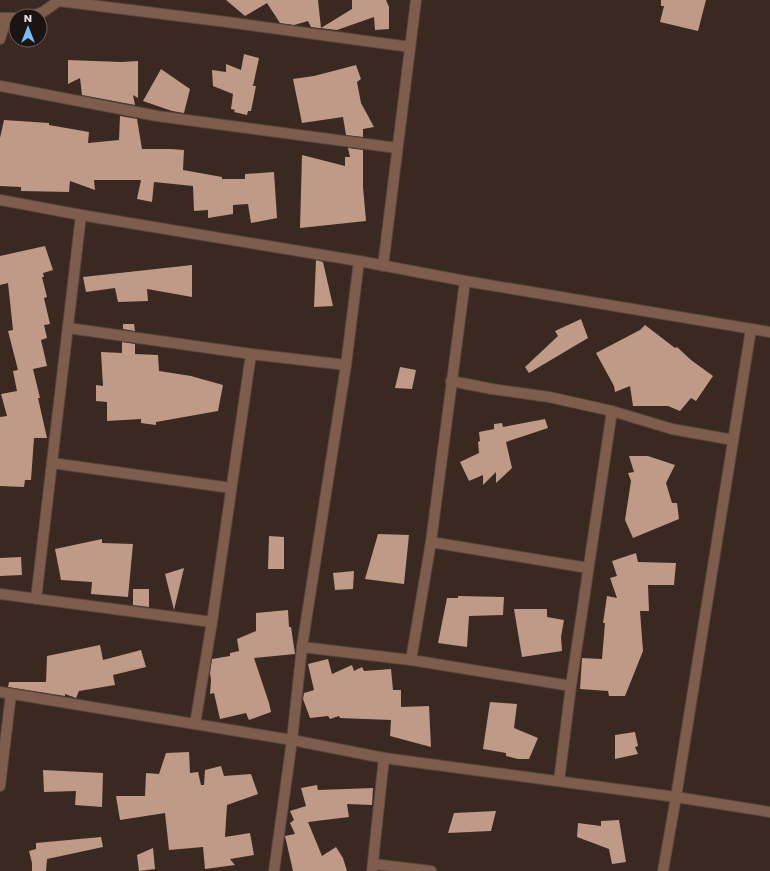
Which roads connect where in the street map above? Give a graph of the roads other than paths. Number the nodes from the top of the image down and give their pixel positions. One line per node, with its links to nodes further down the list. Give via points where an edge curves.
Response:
1 (59, 0): 3 (street); 6 (street)
2 (416, 0): 6 (street)
3 (48, 8)
4 (7, 18): 5 (street)
5 (0, 39)
6 (410, 47): 8 (street)
7 (0, 86): 8 (street, via 157,116)
8 (397, 148): 12 (street)
9 (0, 200): 10 (street)
10 (81, 215): 11 (street); 14 (street)
11 (359, 261): 12 (street); 18 (street)
12 (383, 266): 13 (street)
13 (465, 281): 15 (street); 19 (street)
14 (68, 328): 17 (street); 22 (street)
15 (751, 329): 16 (street); 21 (street)
16 (770, 332)
17 (251, 354): 18 (street); 23 (street)
18 (346, 365): 29 (street)
19 (451, 381): 20 (street, via 549,397); 24 (street)
20 (612, 411): 21 (street, via 672,429); 25 (street)
21 (733, 440): 39 (street)
22 (52, 463): 23 (street); 27 (street)
23 (231, 488): 28 (street)
24 (431, 542): 25 (street); 30 (street)
25 (588, 568): 31 (street)
26 (0, 594): 27 (street)
27 (36, 599): 28 (street)
28 (212, 622): 34 (street)
29 (302, 647): 30 (street); 35 (street)
30 (411, 660): 31 (street)
31 (571, 686): 37 (street)
32 (0, 692): 33 (street)
33 (11, 694): 34 (street); 38 (street)
34 (195, 724): 35 (street)
35 (292, 740): 36 (street); 42 (street)
36 (384, 758): 37 (street); 41 (street)
37 (559, 781): 39 (street)
38 (0, 786)
39 (676, 797): 40 (street); 44 (street)
40 (770, 812)
41 (373, 867): 43 (street)
42 (274, 871)
43 (431, 871)
44 (663, 871)

